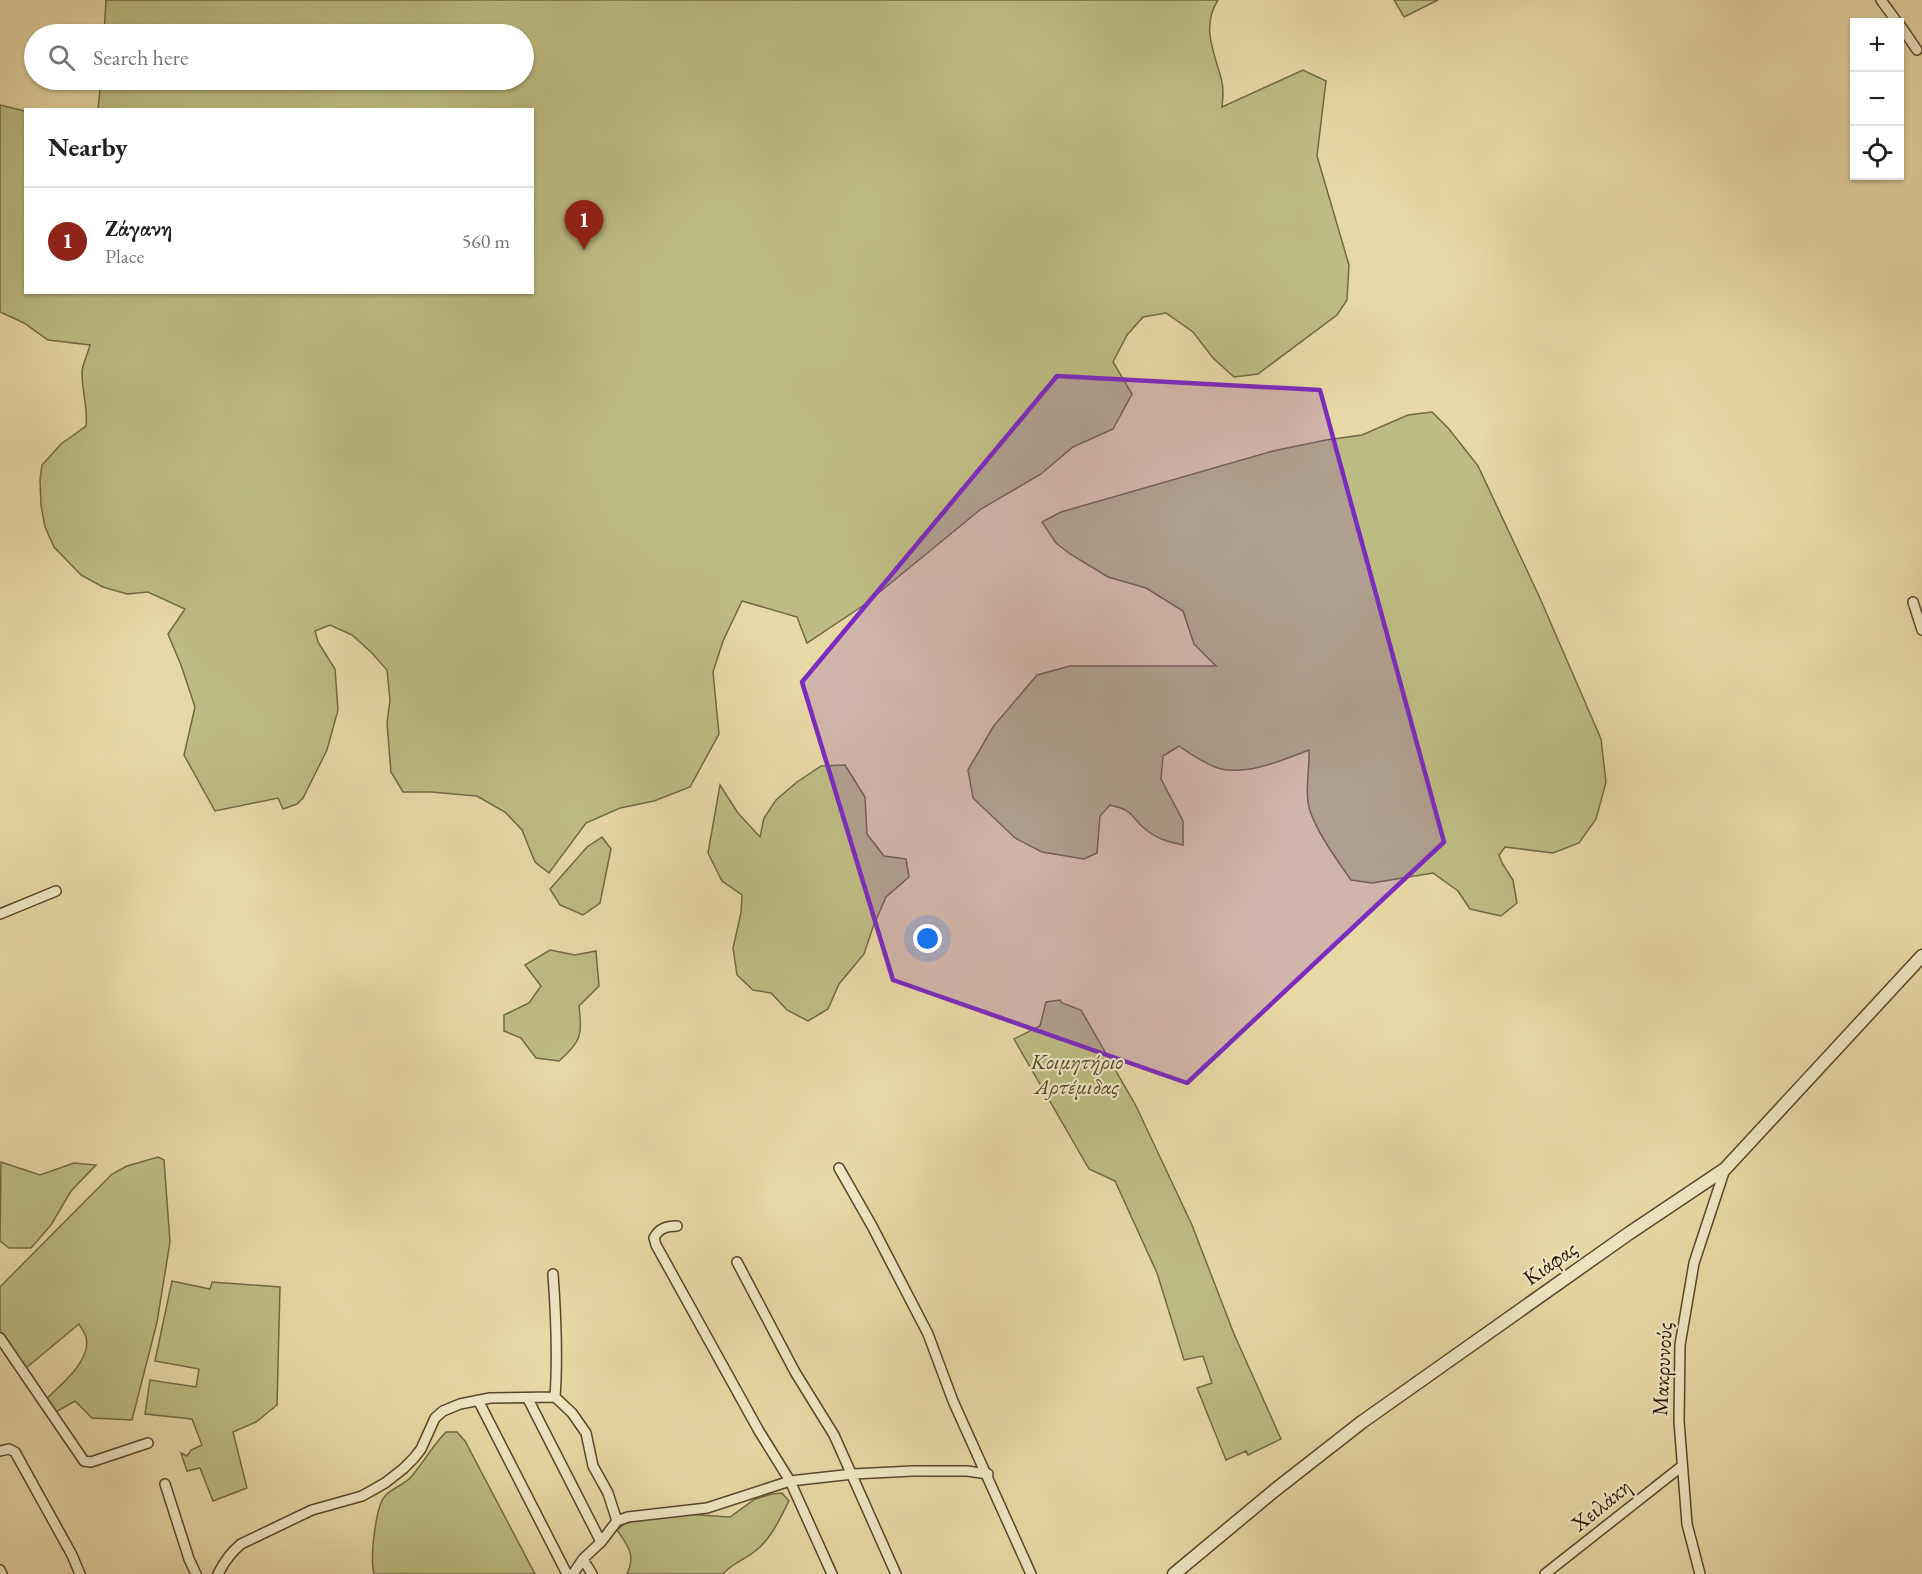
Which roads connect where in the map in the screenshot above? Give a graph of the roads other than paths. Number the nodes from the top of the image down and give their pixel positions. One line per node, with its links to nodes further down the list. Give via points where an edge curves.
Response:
1 (1881, 0): 2 (street)
2 (1894, 18)
3 (1904, 32): 4 (street)
4 (1917, 50)
5 (1913, 602): 6 (street)
6 (1922, 630)
7 (56, 891): 8 (street)
8 (0, 914)
9 (1922, 956): 11 (street, Κιάφας)
10 (839, 1168): 23 (street, via 928,1334 953,1401)
11 (1725, 1169): 21 (street, Μακρυνούς, via 1694,1263 1680,1345); 40 (street, Κιάφας, via 1362,1422)
12 (677, 1226): 24 (street, via 657,1232 656,1245)
13 (737, 1262): 22 (street)
14 (553, 1274): 16 (street)
15 (0, 1338): 19 (street, via 84,1461)
16 (555, 1397): 17 (street); 26 (street, via 586,1433 593,1466)
17 (528, 1399): 18 (street); 27 (street)
18 (478, 1400): 33 (street, via 460,1404 435,1418 421,1449 385,1483 362,1496 312,1510 241,1545 225,1560); 34 (street)
19 (148, 1443)
20 (0, 1451): 31 (street, via 15,1452)
21 (1682, 1466): 41 (street, Χειλάκη); 42 (street, Μακρυνούς, via 1687,1524)
22 (853, 1474): 23 (street); 24 (street); 38 (street)
23 (988, 1474): 39 (street)
24 (790, 1481): 26 (street, via 707,1508); 37 (street)
25 (165, 1484): 32 (street)
26 (617, 1521): 27 (street)
27 (601, 1542): 28 (street)
28 (583, 1559): 35 (street); 36 (street)
29 (0, 1570): 30 (street)
30 (2, 1574)
31 (80, 1574)
32 (196, 1574)
33 (218, 1574)
34 (567, 1574)
35 (573, 1574)
36 (592, 1574)
37 (832, 1574)
38 (896, 1574)
39 (1031, 1574)
40 (1174, 1574)
41 (1545, 1574)
42 (1700, 1574)

